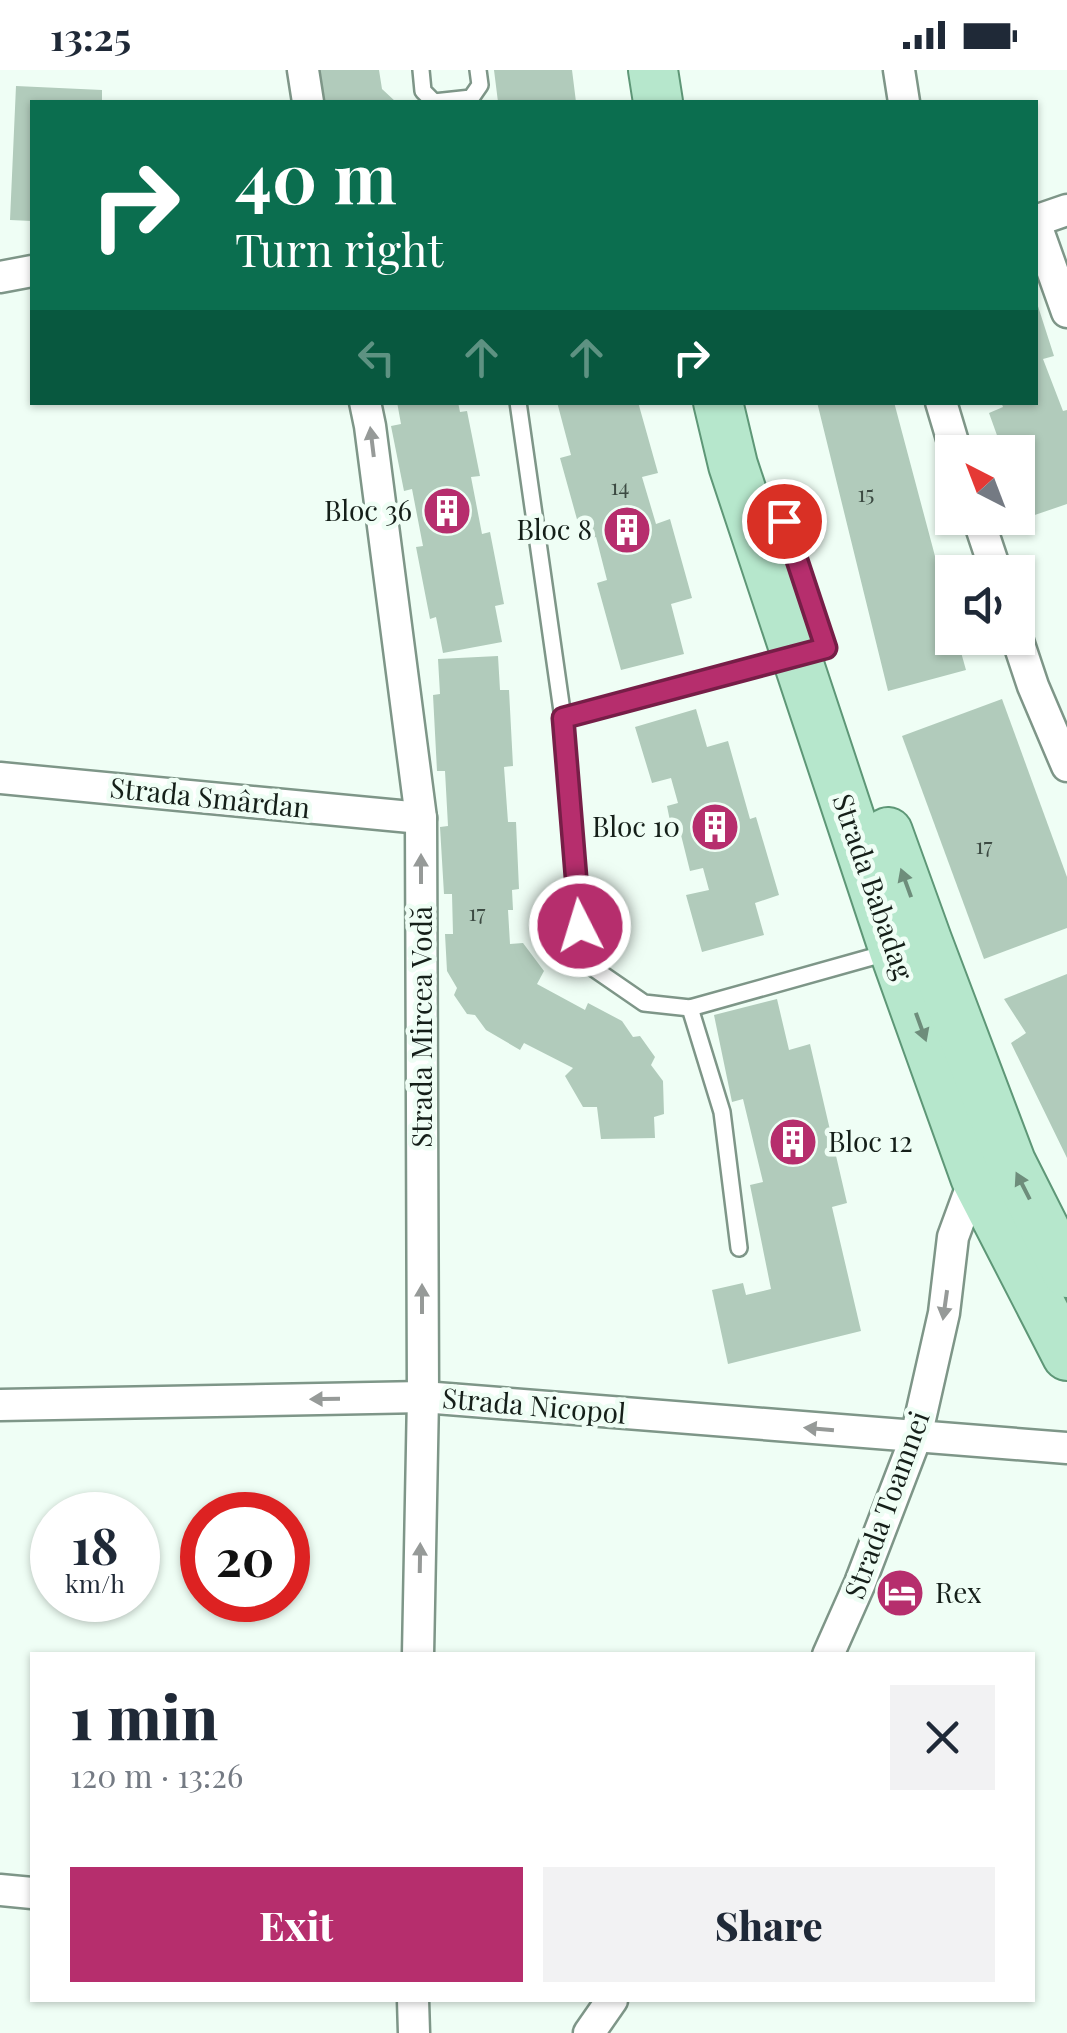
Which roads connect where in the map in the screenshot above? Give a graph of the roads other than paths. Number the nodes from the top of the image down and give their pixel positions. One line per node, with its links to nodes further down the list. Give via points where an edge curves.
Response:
1 (303, 70): 7 (street)
2 (420, 70): 8 (lane, via 423,91)
3 (478, 70): 9 (lane, via 480,85 471,98)
4 (653, 70): 10 (main road)
5 (684, 70): 11 (main road)
6 (899, 70): 12 (street)
7 (308, 100)
8 (432, 100)
9 (452, 100)
10 (658, 100)
11 (689, 100)
12 (904, 100)
13 (1067, 210): 14 (street)
14 (1038, 220)
15 (1038, 230): 18 (street)
16 (30, 271): 17 (street)
17 (0, 276)
18 (1067, 312)
19 (366, 405): 30 (street, Strada Mircea Vodă, one-way to 19)
20 (518, 405): 27 (lane)
21 (719, 405): 25 (main road, Strada Babadag, via 733,465)
22 (749, 405): 25 (main road, Strada Babadag)
23 (942, 405): 24 (street)
24 (951, 435)
25 (811, 652): 27 (lane); 31 (main road, Strada Babadag)
26 (1023, 655): 28 (street)
27 (563, 718): 32 (lane, via 584,961 644,1004)
28 (1067, 766)
29 (0, 778): 30 (street, Strada Smârdan)
30 (421, 818): 37 (street, Strada Mircea Vodă, one-way to 30)
31 (910, 946): 32 (lane); 33 (main road, Strada Babadag, one-way to 33); 35 (main road, Strada Babadag, one-way to 31)
32 (690, 1008): 34 (lane, via 722,1112)
33 (975, 1177): 36 (main road, Strada Babadag); 39 (street, Strada Toamnei, one-way to 39, via 954,1237 942,1328)
34 (739, 1248)
35 (1067, 1273)
36 (1067, 1356)
37 (423, 1397): 38 (street, Strada Nicopol, one-way to 38); 39 (street, Strada Nicopol, one-way to 37); 41 (street, Strada Mircea Vodă, one-way to 37)
38 (0, 1405)
39 (916, 1437): 40 (street, Strada Nicopol); 42 (street, Strada Toamnei)
40 (1067, 1448)
41 (418, 1652)
42 (829, 1652)
43 (0, 1890): 44 (street)
44 (30, 1893)
45 (414, 2002): 47 (street)
46 (611, 2002): 48 (street)
47 (414, 2033)
48 (589, 2033)

